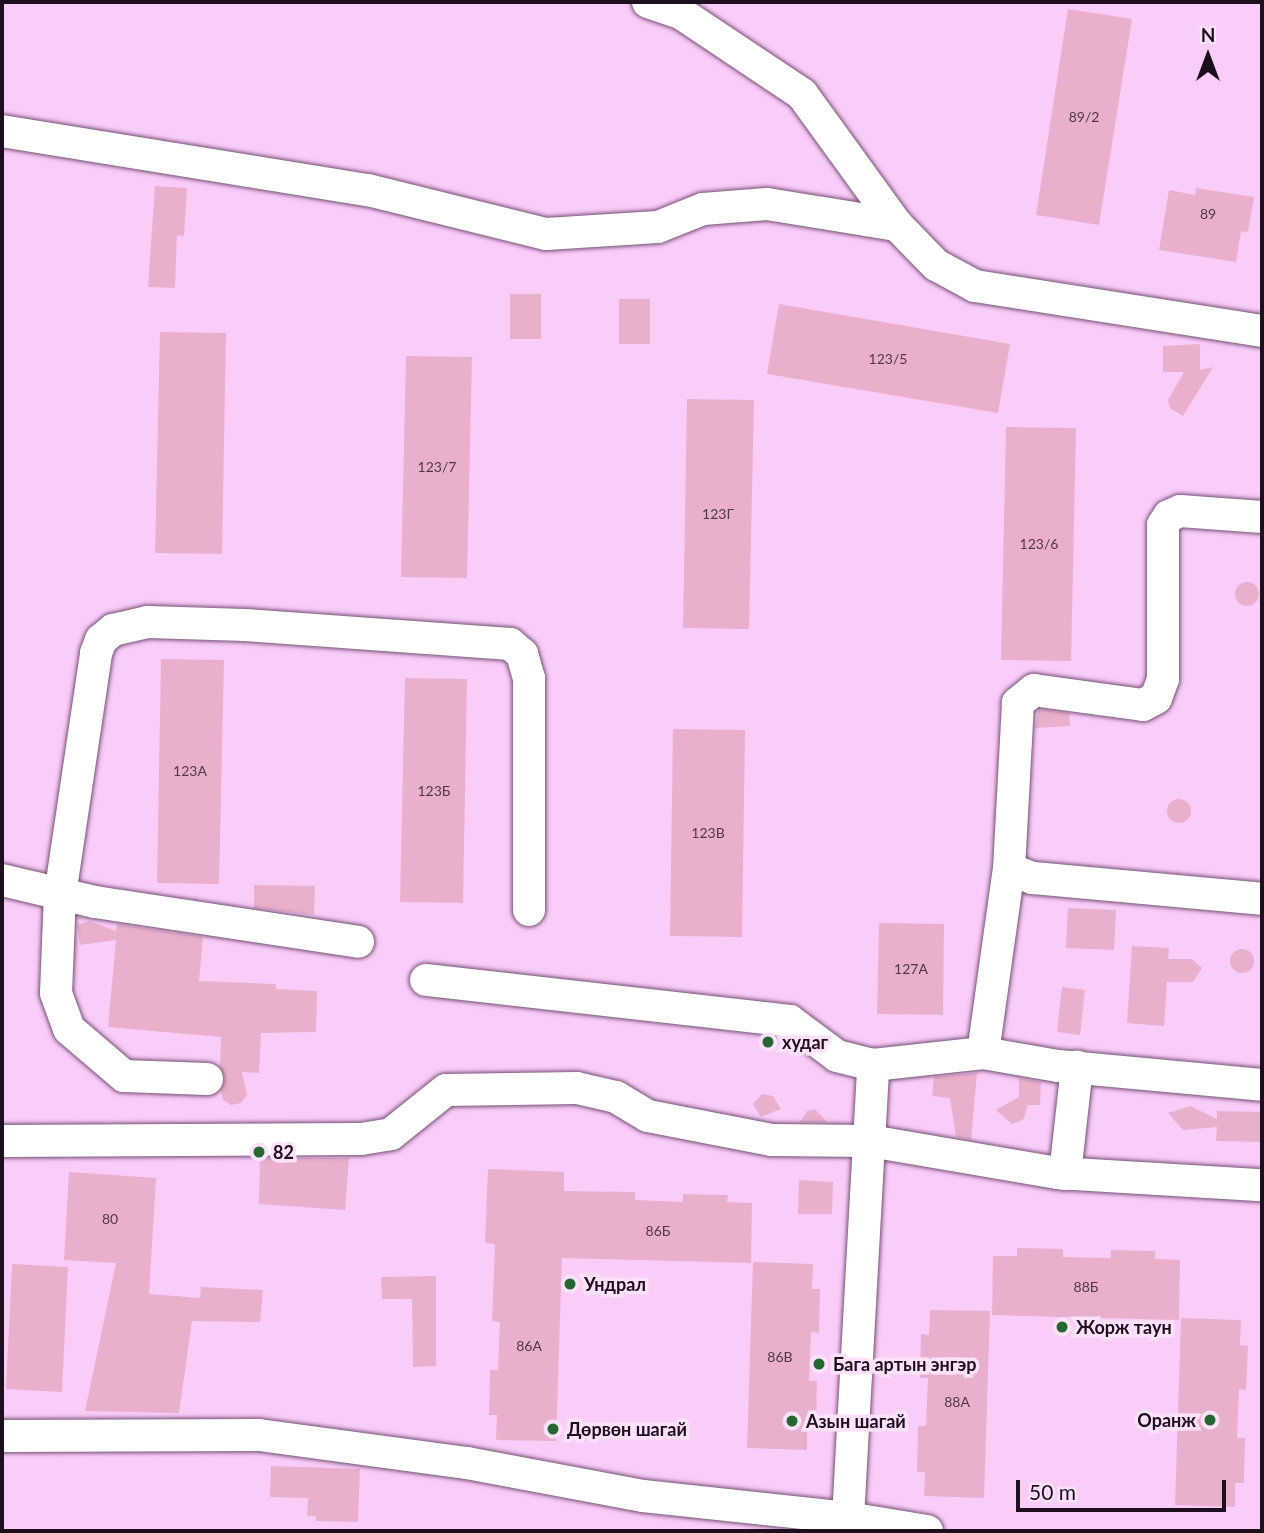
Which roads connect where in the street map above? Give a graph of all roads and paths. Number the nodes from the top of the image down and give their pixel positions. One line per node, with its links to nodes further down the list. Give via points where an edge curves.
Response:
1 (648, 2): 3 (street, via 682,13 802,94)
2 (2, 131): 3 (street, via 368,190 546,234 658,227 703,209 767,204)
3 (897, 225): 4 (street, via 936,265 975,286)
4 (1262, 331)
5 (1262, 517): 6 (street, via 1180,511 1163,525 1163,678 1156,698 1143,705 1034,690 1018,703)
6 (1009, 869): 9 (street, via 1032,878); 13 (street)
7 (2, 880): 8 (street)
8 (60, 895): 10 (street, via 101,640 113,630 140,623 244,625 494,640 517,649 529,678); 11 (street); 16 (street, via 56,993 69,1029 124,1076)
9 (1262, 899)
10 (529, 909)
11 (358, 942)
12 (426, 980): 14 (street, via 790,1021 836,1056)
13 (983, 1053): 14 (street); 15 (street)
14 (873, 1065): 18 (street)
15 (1077, 1067): 17 (street); 20 (street)
16 (207, 1079)
17 (1262, 1085)
18 (870, 1140): 19 (street, via 772,1140 648,1116 616,1097 577,1088 446,1090 391,1135 361,1139); 20 (street); 23 (street)
19 (2, 1141)
20 (1065, 1174): 21 (street)
21 (1262, 1185)
22 (2, 1436): 23 (street, via 259,1435 467,1463 643,1496)
23 (848, 1518): 24 (street)
24 (927, 1531)

